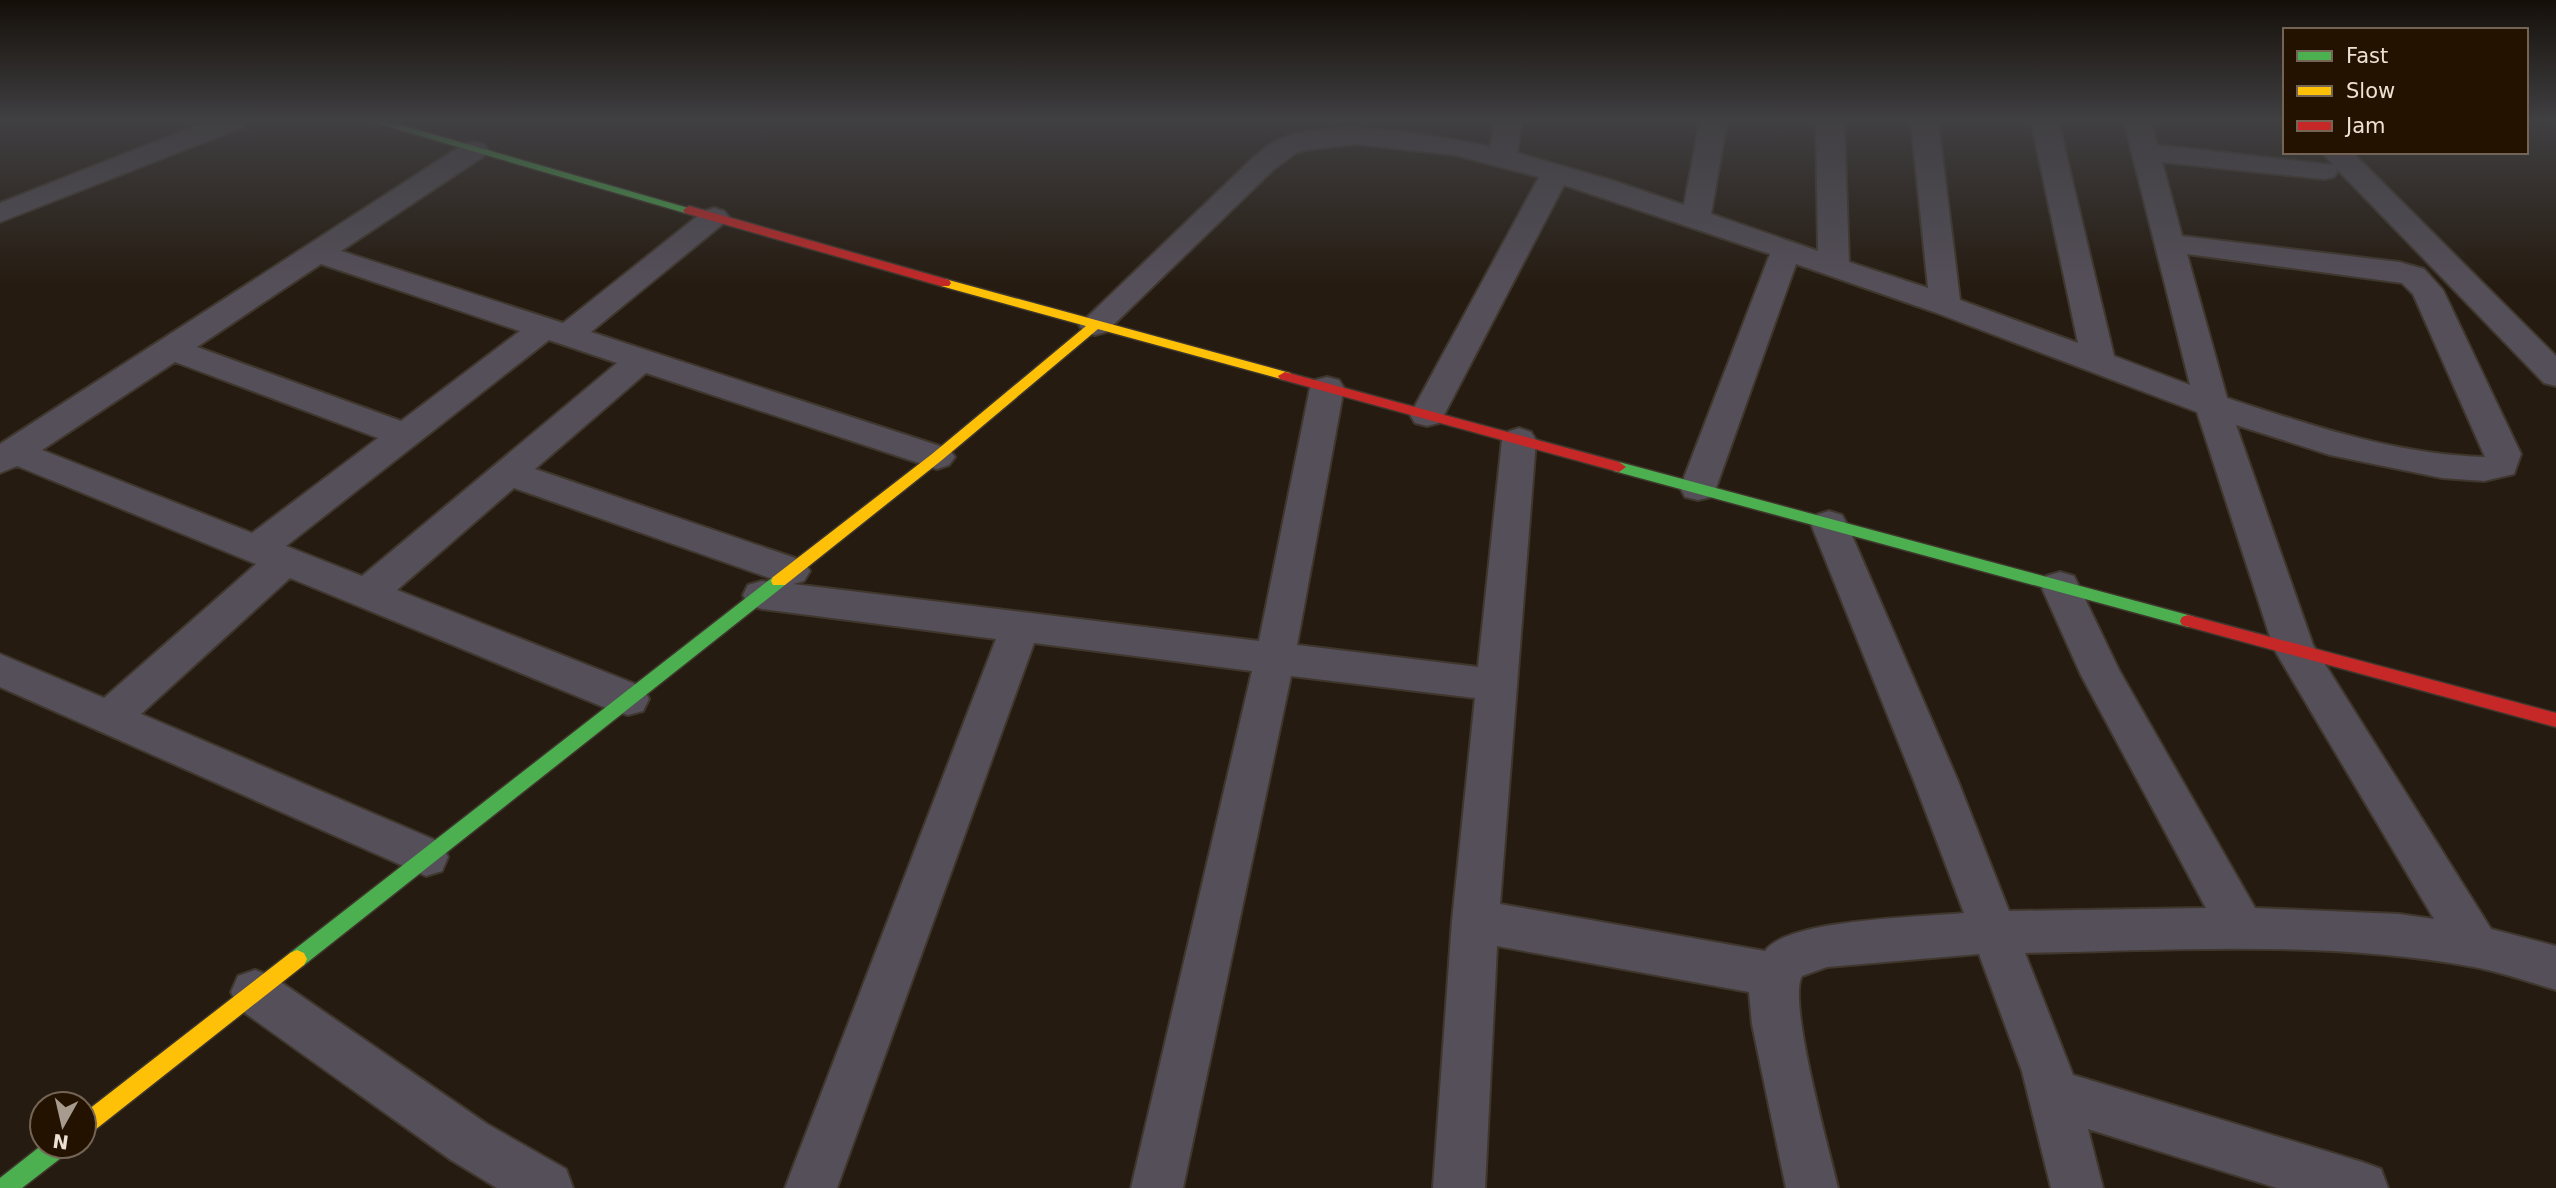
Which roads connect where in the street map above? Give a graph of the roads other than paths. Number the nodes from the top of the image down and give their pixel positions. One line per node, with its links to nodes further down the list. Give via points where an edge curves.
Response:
1 (93, 176): 13 (street)
2 (435, 176): 18 (street)
3 (569, 176): 14 (street)
4 (1250, 176): 21 (street)
5 (1554, 176): 29 (street)
6 (1568, 176): 15 (street)
7 (1704, 176): 15 (street)
8 (1832, 176): 19 (street)
9 (1930, 176): 20 (street)
10 (2057, 176): 25 (street)
11 (2151, 176): 16 (street)
12 (2346, 176): 26 (street)
13 (0, 213)
14 (714, 217): 21 (street); 22 (street)
15 (1696, 219): 17 (street)
16 (2169, 243): 28 (street); 28 (street, via 2399,271 2421,282 2502,454 2501,465 2484,469 2442,466 2330,443)
17 (1786, 251): 19 (street); 35 (street)
18 (319, 254): 22 (street); 23 (street)
19 (1834, 268): 20 (street)
20 (1945, 304): 25 (street)
21 (1095, 326): 27 (street); 33 (street)
22 (556, 332): 24 (street); 30 (street)
23 (172, 349): 30 (street); 32 (street)
24 (641, 360): 33 (street); 34 (street)
25 (2099, 364): 28 (street)
26 (2556, 375)
27 (1327, 388): 29 (street); 43 (street)
28 (2212, 405): 42 (street)
29 (1427, 415): 31 (street)
30 (405, 435): 37 (street)
31 (1519, 440): 35 (street); 45 (street)
32 (8, 456): 37 (street)
33 (937, 457): 38 (street)
34 (508, 474): 38 (street); 40 (street)
35 (1698, 488): 36 (street)
36 (1829, 524): 39 (street); 52 (street)
37 (270, 555): 40 (street); 47 (street)
38 (776, 583): 41 (street); 46 (street)
39 (2060, 586): 42 (street); 51 (street, via 2101,676)
40 (367, 594): 46 (street)
41 (1021, 626): 43 (street); 62 (street)
42 (2294, 649): 48 (street); 53 (street)
43 (1275, 658): 45 (street); 63 (street)
44 (0, 670): 47 (street)
45 (1495, 685): 50 (street)
46 (628, 699): 49 (street)
47 (109, 718): 49 (street)
48 (2556, 720)
49 (426, 857): 56 (street)
50 (1475, 921): 55 (street); 64 (street)
51 (2242, 928): 52 (street); 53 (street, via 2399,935)
52 (1994, 932): 55 (street, via 1827,946 1785,961); 57 (street)
53 (2476, 946): 54 (street)
54 (2556, 968)
55 (1776, 975): 65 (street, via 1776,1024)
56 (255, 992): 58 (street); 61 (street, via 469,1142)
57 (2054, 1094): 66 (street); 67 (street)
58 (98, 1115)
59 (40, 1160): 60 (street)
60 (5, 1188)
61 (547, 1188)
62 (811, 1188)
63 (1157, 1188)
64 (1459, 1188)
65 (1812, 1188)
66 (2077, 1188)
67 (2362, 1188)

